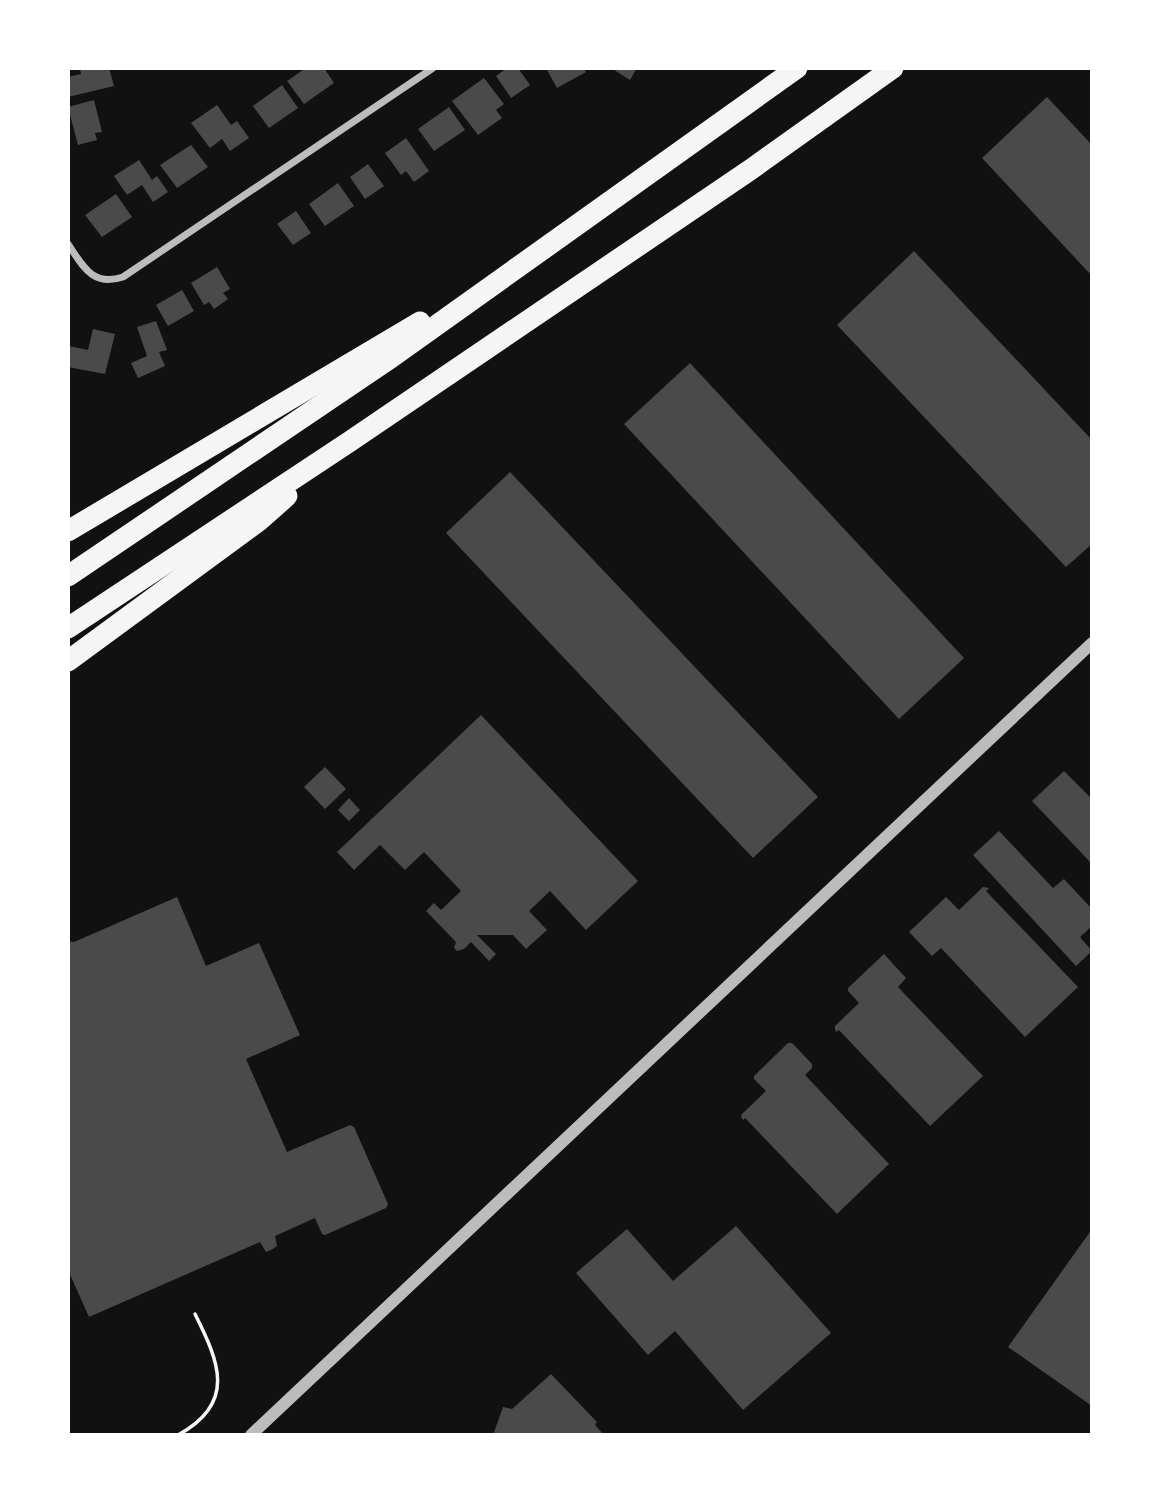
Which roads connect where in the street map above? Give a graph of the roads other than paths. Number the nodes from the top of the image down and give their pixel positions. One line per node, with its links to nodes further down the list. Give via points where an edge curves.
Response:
1 (433, 68): 4 (street, via 123,277 112,281 93,276)
2 (797, 68): 5 (highway)
3 (893, 68): 6 (highway)
4 (68, 244)
5 (525, 260): 7 (highway); 8 (highway, via 392,357)
6 (349, 442): 9 (highway); 11 (highway, via 260,520)
7 (68, 531)
8 (68, 576)
9 (68, 628)
10 (1092, 643): 12 (street)
11 (68, 661)
12 (251, 1435)

